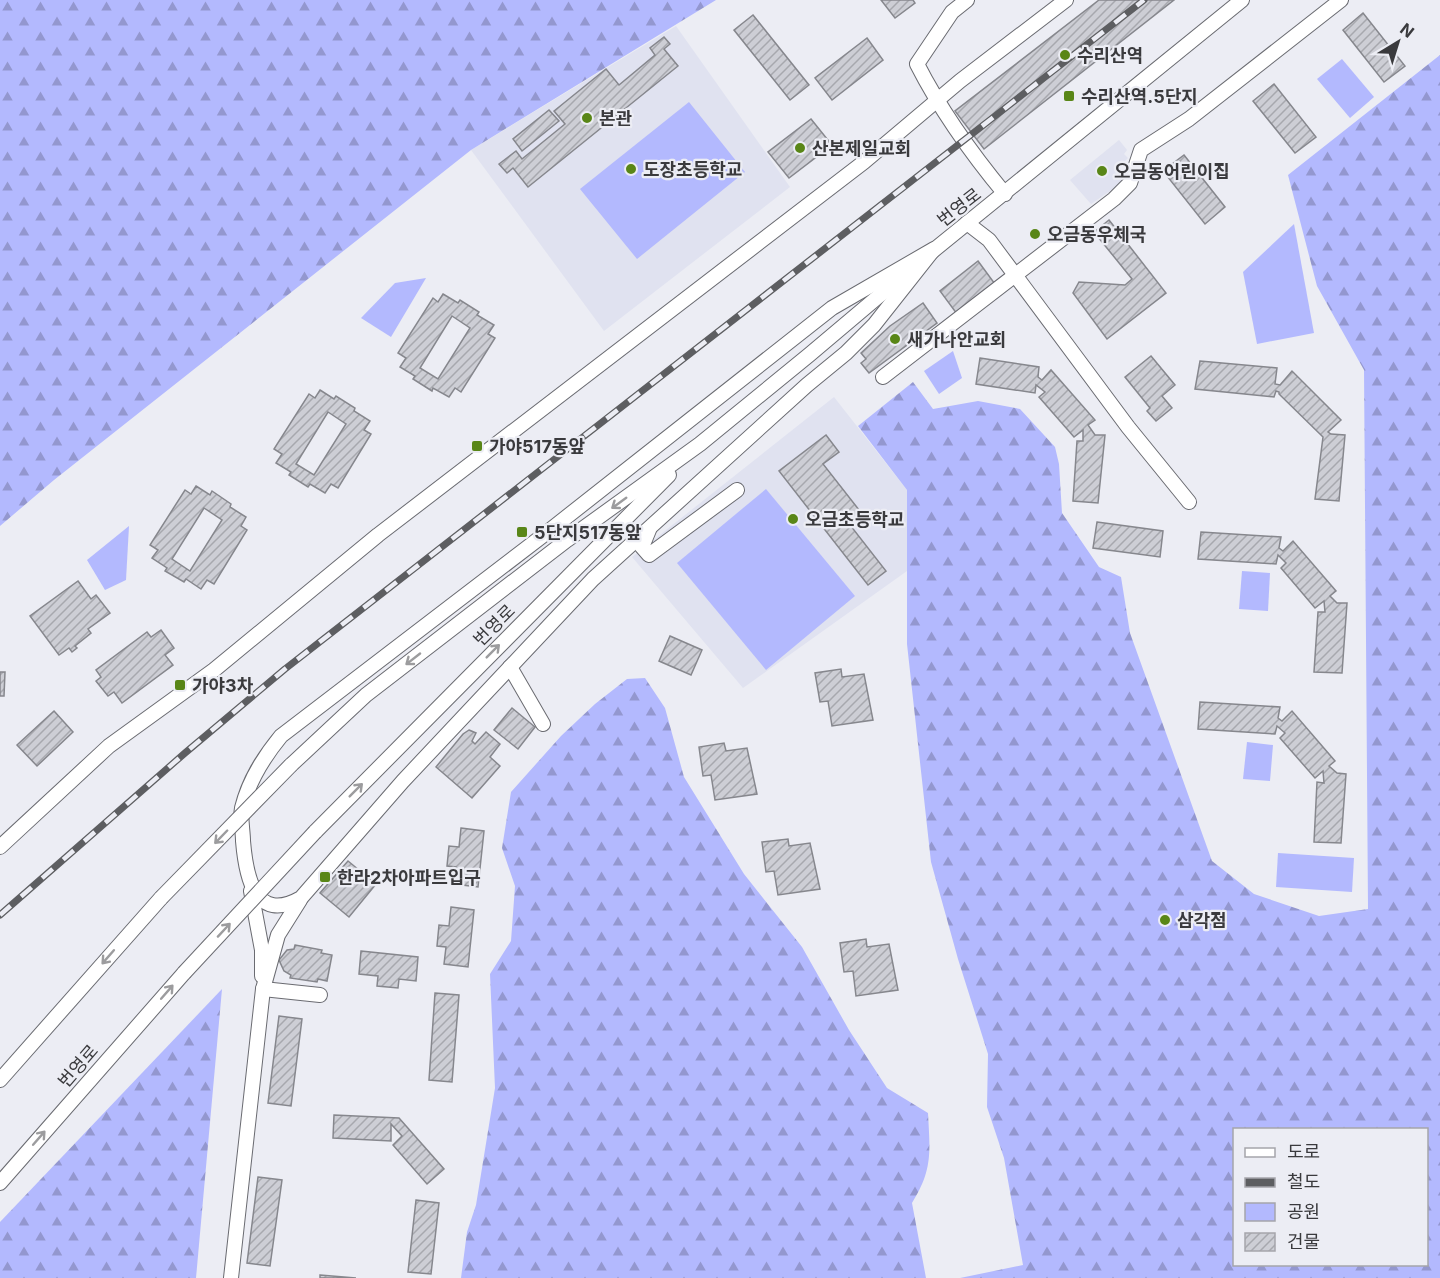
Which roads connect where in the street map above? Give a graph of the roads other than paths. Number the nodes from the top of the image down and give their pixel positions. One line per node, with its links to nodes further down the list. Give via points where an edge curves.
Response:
1 (967, 0): 5 (street, via 952,12 917,64)
2 (1066, 0): 5 (street)
3 (1242, 0): 6 (street, 번영로)
4 (1341, 0): 9 (street, via 1189,119 1141,150 1130,183 1114,199)
5 (936, 101): 6 (street); 17 (street, via 864,162 378,535 213,670 109,746)
6 (1005, 194): 7 (street, 번영로)
7 (967, 223): 8 (street, 번영로); 9 (street, via 989,240)
8 (934, 249): 11 (street, 번영로); 14 (street, via 874,325); 18 (street, via 831,308 281,736 251,779 241,811)
9 (1013, 275): 10 (street); 13 (street)
10 (883, 377)
11 (700, 444): 22 (street, 번영로, one-way to 22, bridge, via 567,540 366,695 291,765 161,898); 23 (street, 번영로, one-way to 11, bridge, via 184,973 315,832)
12 (737, 490): 14 (street, via 649,555 642,547)
13 (1189, 502)
14 (651, 525): 15 (street, via 593,579)
15 (510, 668): 16 (street); 19 (street, via 403,781)
16 (543, 724)
17 (0, 847)
18 (248, 874): 19 (street, via 260,900 273,906 287,906); 20 (street, via 262,950)
19 (301, 898): 20 (street, via 278,935)
20 (262, 989): 21 (street); 24 (street)
21 (320, 996)
22 (0, 1080)
23 (0, 1182)
24 (231, 1278)

